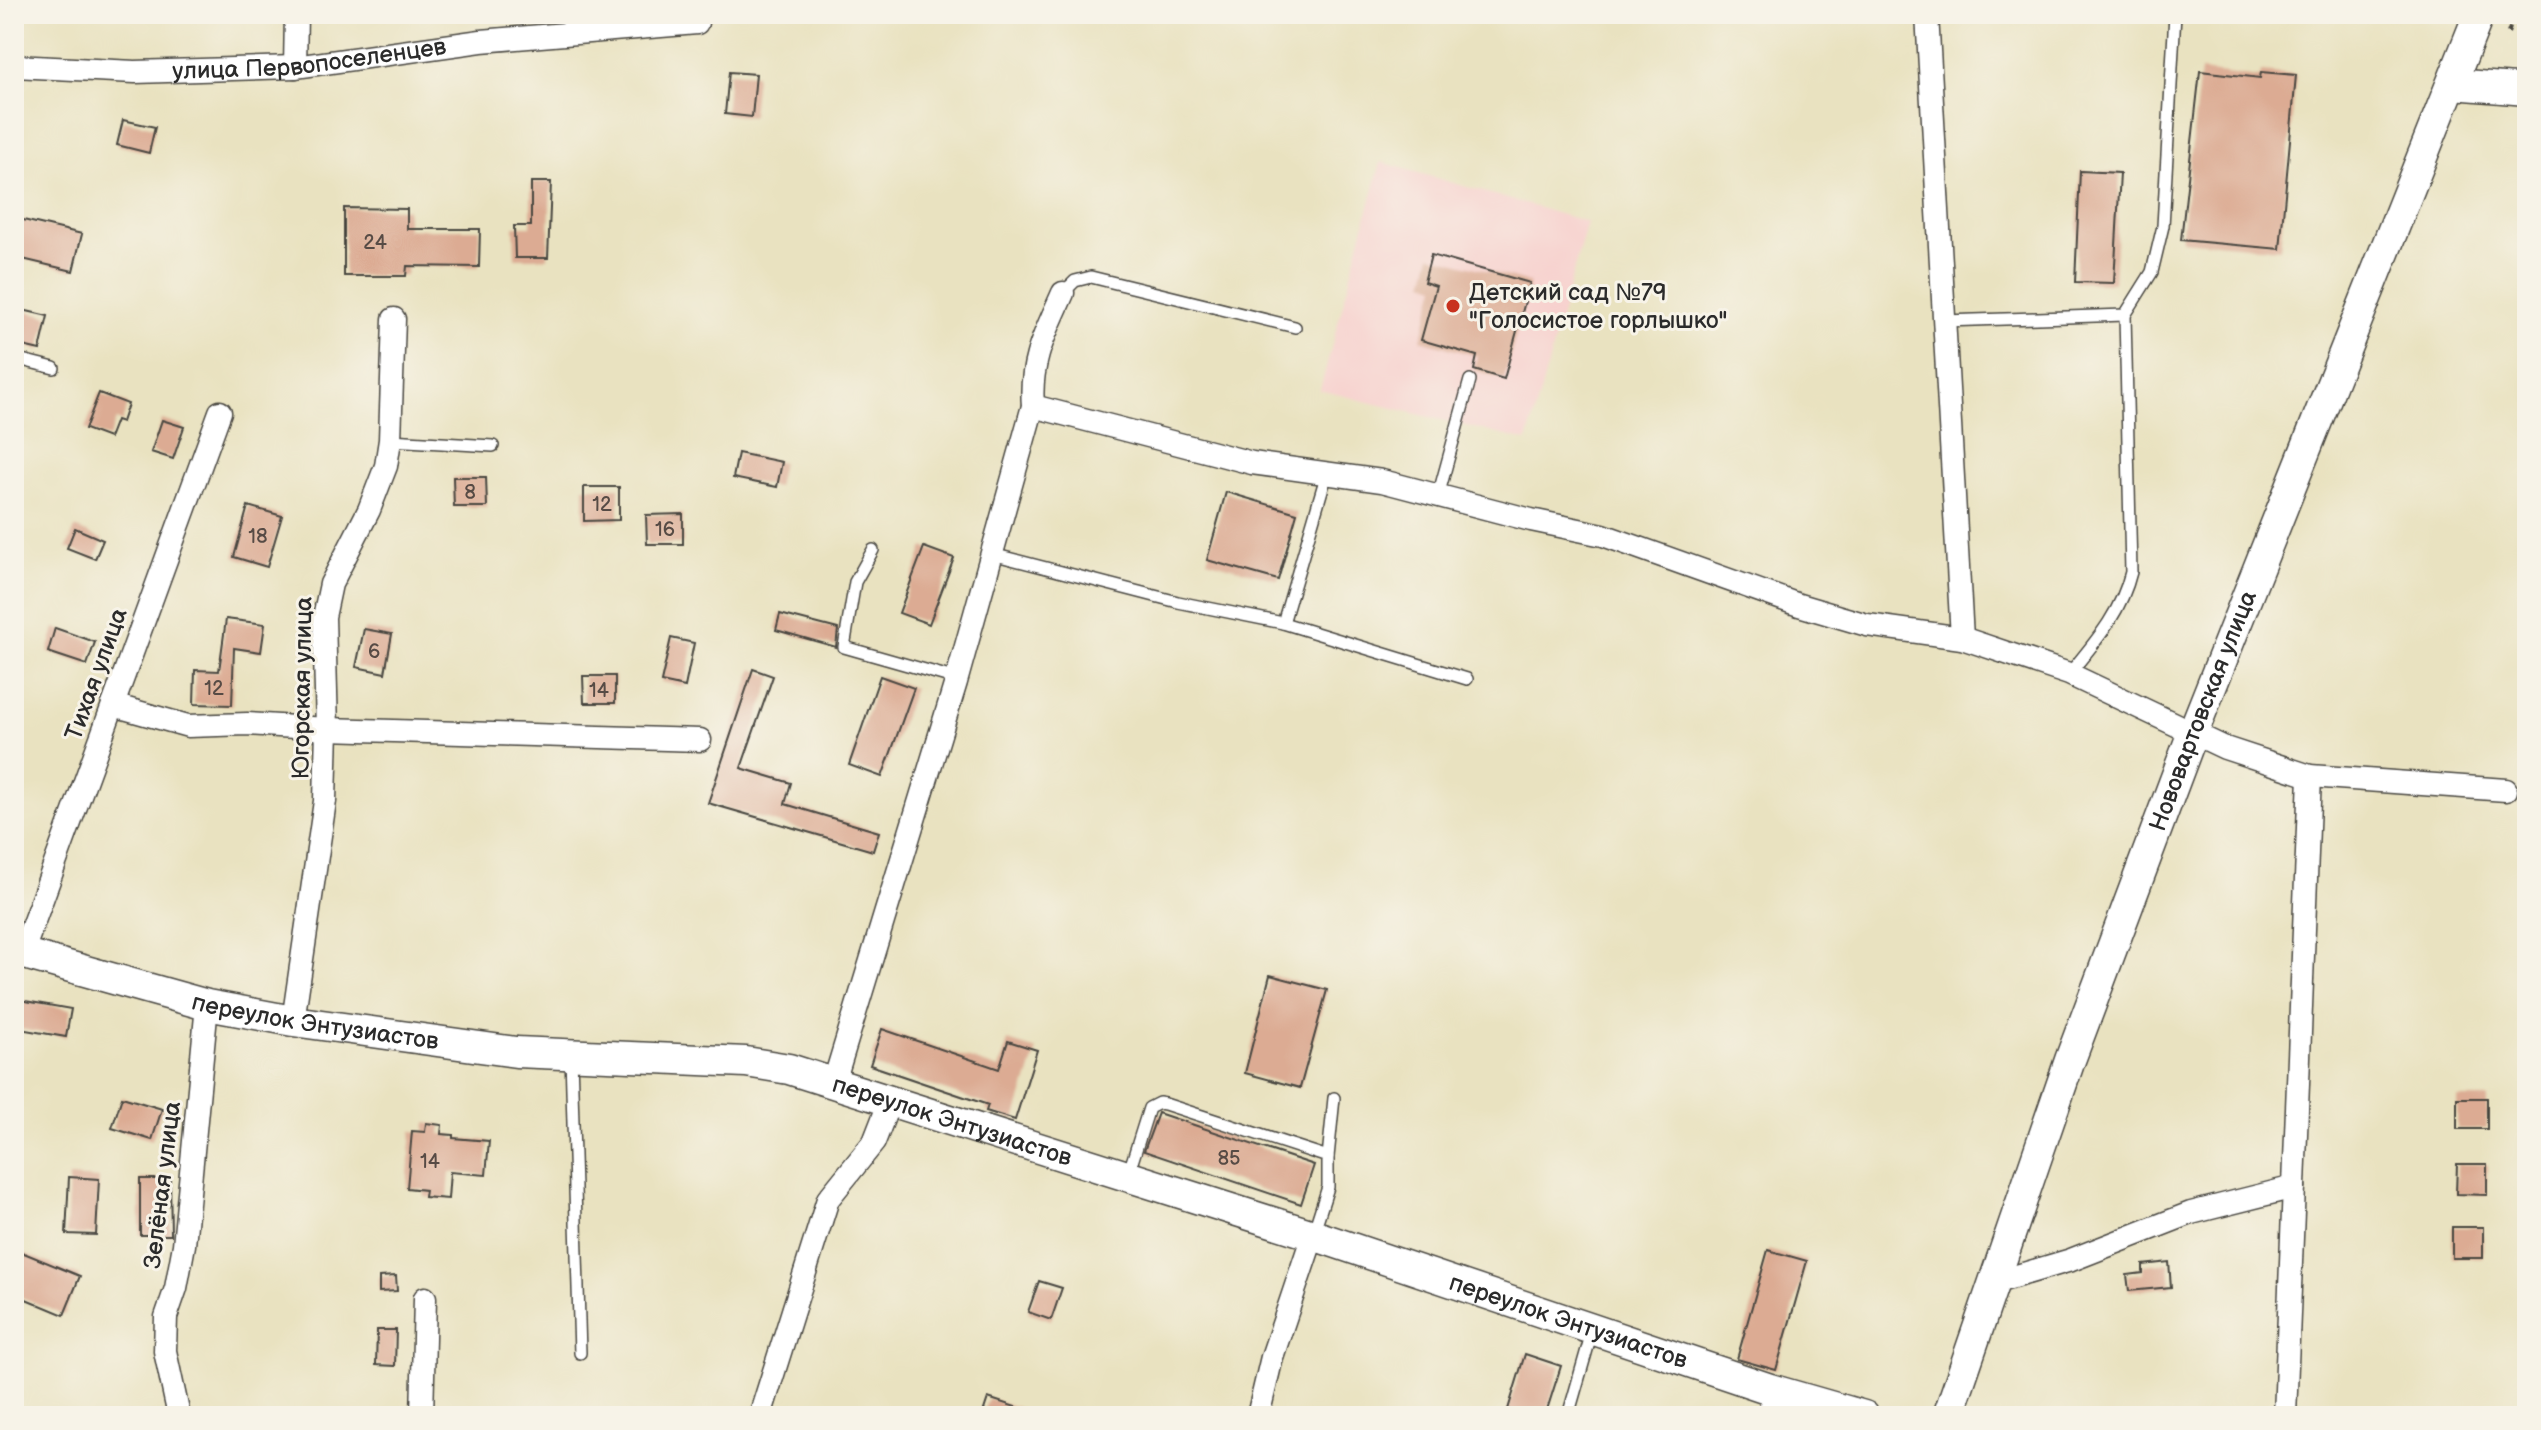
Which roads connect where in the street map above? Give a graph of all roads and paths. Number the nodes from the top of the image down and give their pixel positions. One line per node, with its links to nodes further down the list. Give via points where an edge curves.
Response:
1 (296, 14): 10 (street)
2 (1927, 14): 16 (street)
3 (2175, 14): 14 (lane, via 2163,226 2152,272)
4 (2479, 14): 11 (main road, Нововартовская улица)
5 (2515, 14): 8 (path)
6 (697, 23): 10 (street, улица Первопоселенцев, via 481,41)
7 (2527, 32): 12 (path)
8 (2508, 33)
9 (14, 66): 10 (street, улица Первопоселенцев, via 135,72)
10 (295, 67)
11 (2453, 84): 12 (main road); 36 (main road, Нововартовская улица)
12 (2517, 89)
13 (1063, 293): 17 (lane, via 1075,281 1091,277); 21 (street, via 1035,359)
14 (2125, 315): 16 (lane); 31 (lane, via 2131,572 2112,620)
15 (394, 319): 23 (street, Югорская улица)
16 (1944, 321): 30 (street)
17 (1295, 327)
18 (14, 358): 19 (lane)
19 (54, 368)
20 (1470, 380): 26 (lane)
21 (1033, 406): 25 (street, via 1252,463); 28 (street)
22 (220, 412): 34 (street, Тихая улица)
23 (390, 440): 24 (lane); 35 (street, Югорская улица, via 369,510 331,584 324,617)
24 (493, 446)
25 (1327, 473): 26 (street); 29 (lane)
26 (1438, 496): 30 (street, via 1603,535 1867,625)
27 (873, 550): 32 (lane, via 855,582 844,647)
28 (992, 554): 29 (lane); 32 (street)
29 (1283, 623): 33 (lane)
30 (1962, 638): 31 (street)
31 (2069, 674): 36 (street)
32 (957, 679): 44 (street)
33 (1467, 679)
34 (113, 705): 35 (street, via 188,726); 40 (street, Тихая улица)
35 (327, 729): 37 (street); 42 (street, Югорская улица, via 325,801)
36 (2192, 735): 38 (street); 51 (main road, Нововартовская улица)
37 (700, 740)
38 (2310, 776): 39 (street); 49 (street)
39 (2506, 790)
40 (18, 952): 41 (main road, переулок Энтузиастов)
41 (207, 1005): 42 (main road, переулок Энтузиастов); 56 (street, Зелёная улица, via 184,1245 166,1317 165,1351)
42 (293, 1021): 43 (main road, переулок Энтузиастов)
43 (571, 1056): 44 (main road, переулок Энтузиастов, via 746,1062); 54 (lane)
44 (834, 1082): 46 (main road, переулок Энтузиастов)
45 (1334, 1098): 47 (lane)
46 (890, 1101): 48 (main road, переулок Энтузиастов); 58 (street, via 874,1142 828,1199)
47 (1328, 1157): 48 (lane, via 1159,1103 1149,1108); 50 (lane, via 1328,1187)
48 (1128, 1176): 50 (main road, переулок Энтузиастов)
49 (2294, 1187): 51 (street, via 2191,1213 2062,1264); 63 (street)
50 (1313, 1235): 53 (main road, переулок Энтузиастов); 59 (street)
51 (1993, 1283): 62 (main road, Нововартовская улица)
52 (425, 1298): 57 (street)
53 (1593, 1330): 55 (main road, переулок Энтузиастов); 60 (lane)
54 (580, 1353)
55 (1766, 1402): 61 (main road, переулок Энтузиастов)
56 (179, 1416)
57 (422, 1416)
58 (760, 1416)
59 (1258, 1416)
60 (1568, 1416)
61 (1864, 1416)
62 (1948, 1416)
63 (2285, 1416)

